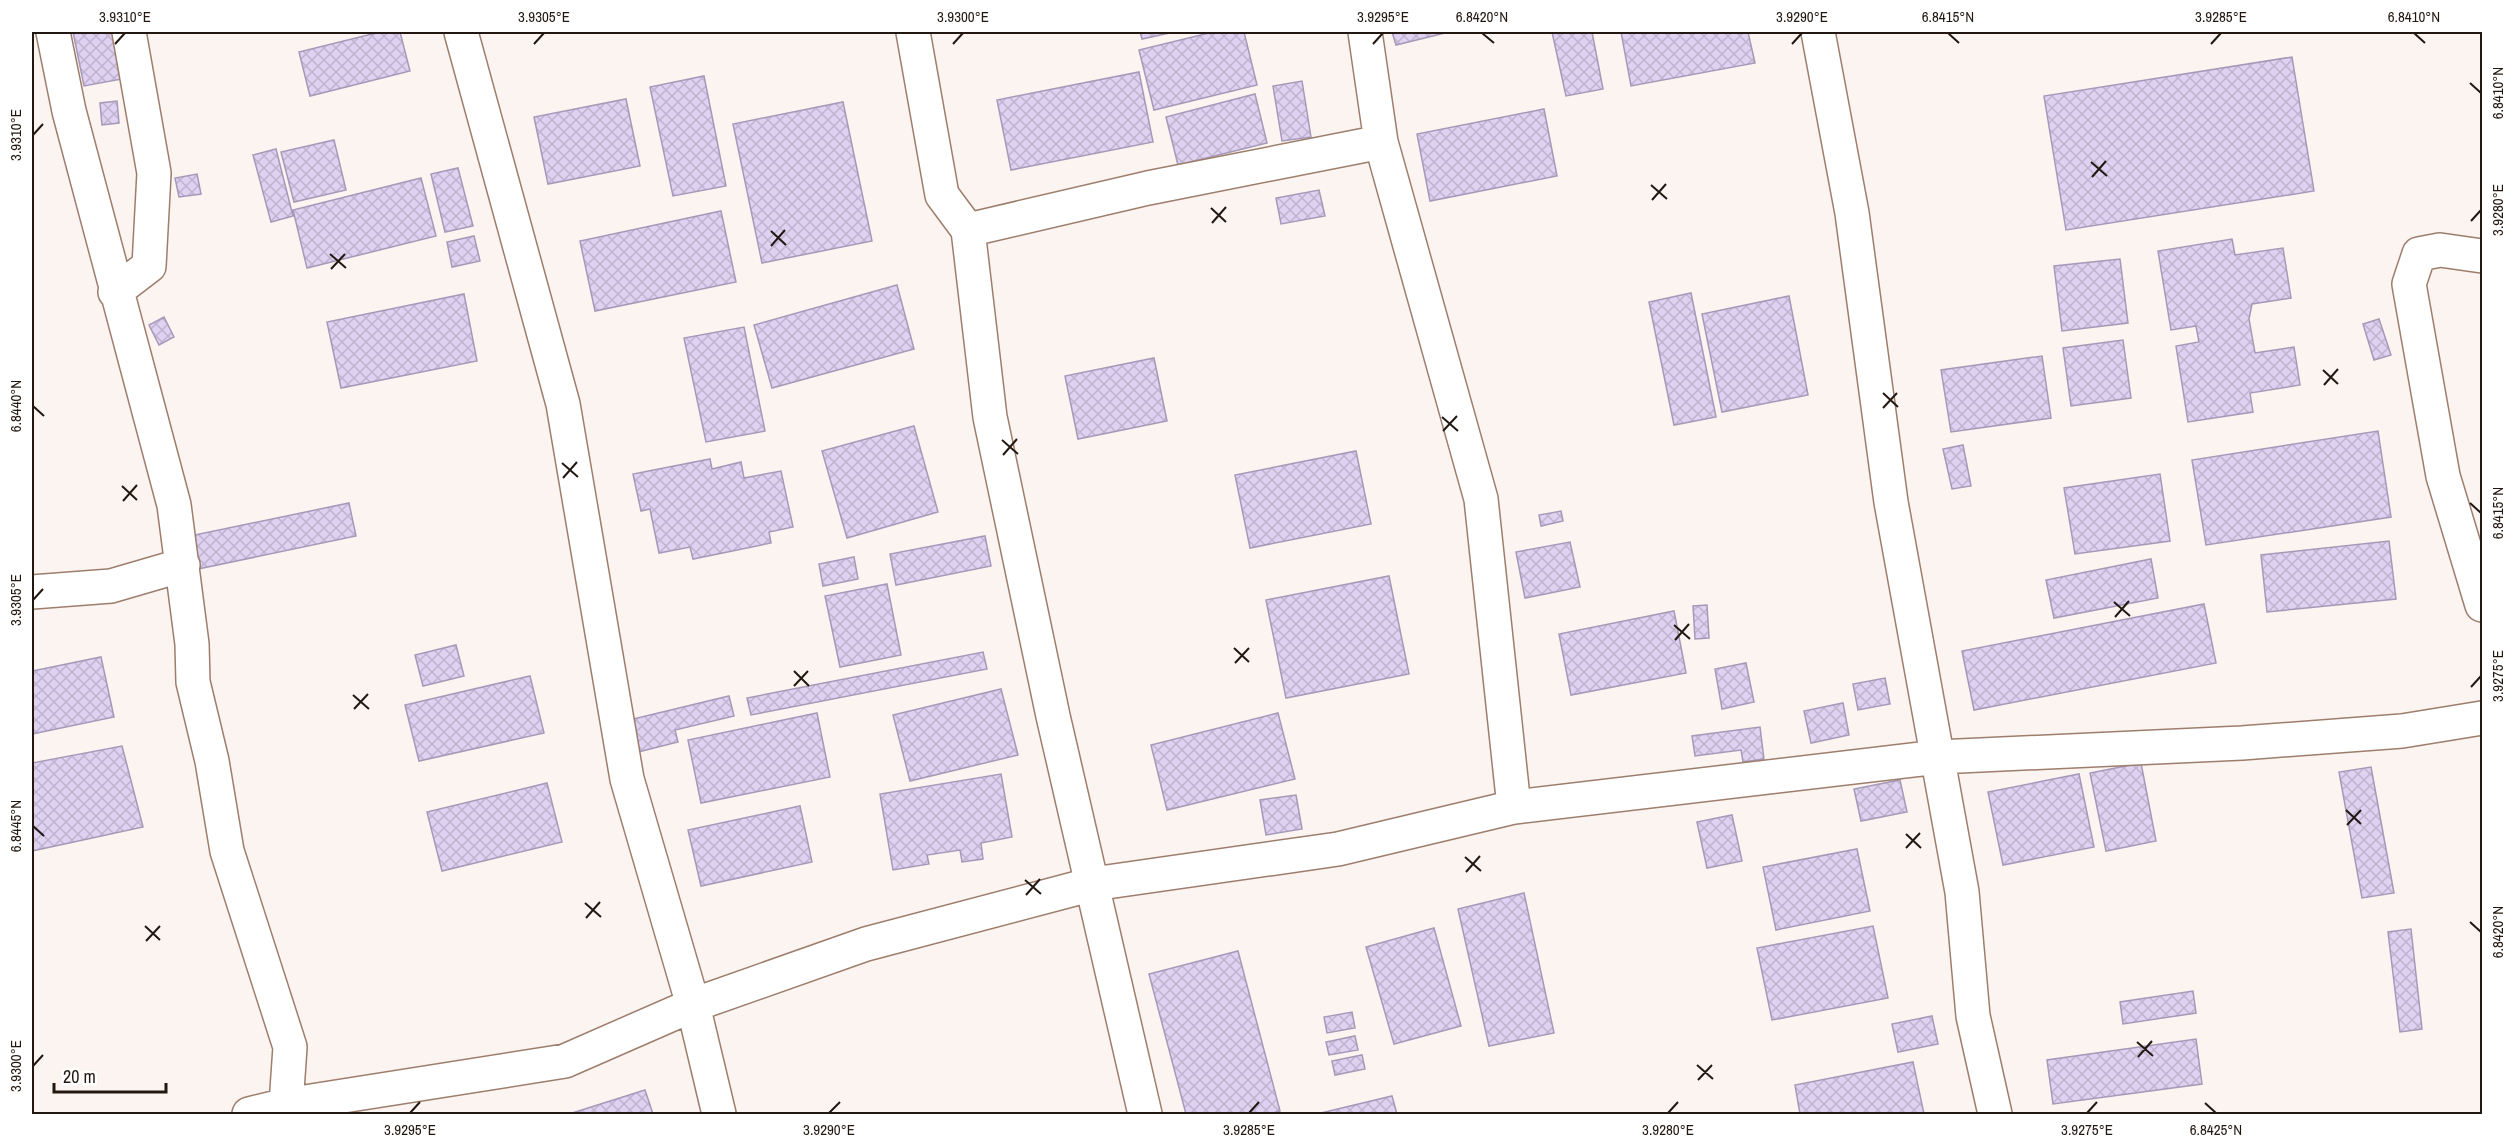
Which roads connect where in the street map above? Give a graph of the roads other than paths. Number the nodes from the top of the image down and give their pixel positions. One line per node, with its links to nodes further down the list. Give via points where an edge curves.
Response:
1 (53, 32): 10 (street)
2 (129, 32): 10 (street, via 154,173 149,266)
3 (461, 32): 18 (street, via 563,404 627,779)
4 (913, 32): 8 (street, via 942,195)
5 (1365, 32): 7 (street)
6 (1818, 32): 15 (street, via 1852,213 1891,502)
7 (1381, 142): 8 (street, via 1148,188); 16 (street, via 1481,499)
8 (968, 230): 17 (street, via 990,417)
9 (2482, 256): 13 (street, via 2440,250 2419,254 2409,284 2443,476)
10 (115, 292): 11 (street, via 174,505)
11 (183, 565): 12 (street, via 111,586); 19 (street, via 193,682 212,761 227,851 290,1047)
12 (32, 592)
13 (2482, 605)
14 (2482, 718): 15 (street, via 2391,732)
15 (1938, 757): 16 (street); 23 (street, via 1962,892 1973,1016)
16 (1514, 807): 17 (street, via 1338,849)
17 (1093, 884): 18 (street, via 866,944); 22 (street)
18 (693, 1005): 19 (street, via 565,1061); 21 (street)
19 (287, 1110): 20 (street)
20 (249, 1114)
21 (719, 1114)
22 (1145, 1114)
23 (1995, 1114)

